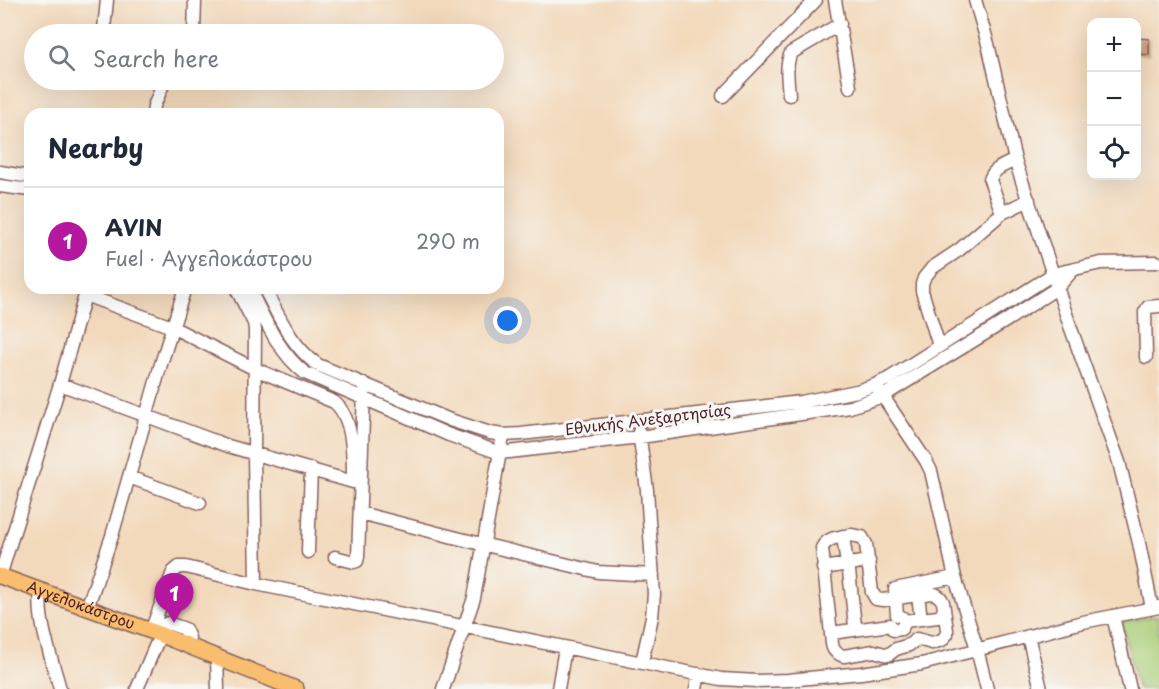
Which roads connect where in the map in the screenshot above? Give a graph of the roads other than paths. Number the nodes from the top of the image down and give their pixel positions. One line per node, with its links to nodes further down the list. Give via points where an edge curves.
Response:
1 (106, 0): 6 (street)
2 (195, 0): 7 (street)
3 (816, 0): 12 (street)
4 (835, 0): 8 (street)
5 (975, 0): 14 (street)
6 (104, 24)
7 (194, 24)
8 (840, 24): 9 (street); 11 (street, via 788,57)
9 (850, 87)
10 (161, 90): 13 (street)
11 (789, 95)
12 (723, 96)
13 (154, 108)
14 (1016, 160): 19 (street); 20 (street, via 994,171 990,180)
15 (0, 172): 16 (street)
16 (24, 176)
17 (0, 186): 18 (street)
18 (24, 189)
19 (1029, 200): 20 (street); 23 (street)
20 (1002, 213): 33 (street, via 924,278 922,291)
21 (1157, 262): 22 (street, Εθνικής Ανεξαρτησίας, via 1101,263)
22 (1073, 270): 23 (street, Εθνικής Ανεξαρτησίας); 24 (street, Εθνικής Ανεξαρτησίας)
23 (1053, 274): 24 (street); 33 (street, Εθνικής Ανεξαρτησίας)
24 (1057, 288): 38 (street, Εθνικής Ανεξαρτησίας); 65 (street, via 1119,462)
25 (85, 294): 36 (street)
26 (93, 294): 32 (street)
27 (183, 294): 32 (street)
28 (239, 294): 35 (street, via 255,326)
29 (252, 294): 39 (street, Εθνικής Ανεξαρτησίας, via 296,366)
30 (267, 294): 37 (street, Εθνικής Ανεξαρτησίας, via 288,334 307,357)
31 (1159, 306): 34 (street, via 1148,307 1145,312)
32 (172, 327): 35 (street); 40 (street)
33 (939, 346): 38 (street, Εθνικής Ανεξαρτησίας, via 888,379)
34 (1146, 357)
35 (255, 369): 45 (street); 46 (street, via 334,402 344,412 353,482)
36 (60, 384): 40 (street); 58 (street)
37 (364, 384): 39 (street); 42 (street, Εθνικής Ανεξαρτησίας, via 450,420)
38 (879, 391): 41 (street, Εθνικής Ανεξαρτησίας); 43 (street, Εθνικής Ανεξαρτησίας, via 850,407); 59 (street, via 931,471)
39 (363, 399): 44 (street, Εθνικής Ανεξαρτησίας); 49 (street)
40 (146, 416): 45 (street); 47 (street)
41 (637, 422): 42 (street, Εθνικής Ανεξαρτησίας); 43 (street)
42 (503, 435): 44 (street)
43 (640, 437): 44 (street, Εθνικής Ανεξαρτησίας); 57 (street)
44 (500, 453): 51 (street)
45 (254, 454): 46 (street); 60 (street)
46 (311, 469): 52 (street)
47 (129, 477): 48 (street); 64 (street)
48 (200, 503)
49 (360, 513): 51 (street); 53 (street, via 358,559 354,562)
50 (843, 536): 54 (street, via 862,537); 55 (street); 56 (street, via 823,545)
51 (483, 544): 57 (street, via 598,572); 70 (street, via 474,598)
52 (308, 552)
53 (335, 558)
54 (869, 561): 55 (street); 63 (street, via 874,597)
55 (847, 565): 56 (street); 71 (street)
56 (824, 568): 73 (street)
57 (653, 575): 81 (street, via 653,608)
58 (0, 576): 61 (main road, Αγγελοκάστρου)
59 (955, 577): 63 (street, via 897,588); 78 (street)
60 (256, 584): 70 (street); 72 (street, via 179,567 173,572)
61 (41, 591): 64 (main road, Αγγελοκάστρου); 83 (street, via 39,602 46,641)
62 (918, 595): 63 (street); 66 (street, via 938,595 943,602); 68 (street)
63 (895, 598): 69 (street)
64 (87, 608): 72 (main road, Αγγελοκάστρου)
65 (1155, 608): 67 (street)
66 (943, 616): 68 (street); 76 (street, via 947,634 942,640 932,643 920,639)
67 (1113, 616): 74 (street); 92 (street)
68 (921, 619): 69 (street)
69 (896, 623): 71 (street); 76 (street)
70 (464, 627): 77 (street); 87 (street)
71 (854, 628): 73 (street); 79 (street)
72 (156, 631): 75 (street, via 168,623 185,629); 80 (main road, Αγγελοκάστρου); 84 (street)
73 (831, 633): 79 (street, via 832,647 837,653)
74 (1028, 636): 78 (street); 91 (street)
75 (189, 638)
76 (901, 647): 79 (street, via 888,655 876,651)
77 (565, 648): 81 (street); 88 (street)
78 (977, 649): 82 (street, via 922,664 788,680 727,680); 90 (street)
79 (856, 654)
80 (217, 658): 85 (street); 86 (main road, Αγγελοκάστρου)
81 (642, 662): 82 (street)
82 (699, 674): 89 (street)
83 (60, 689)
84 (137, 689)
85 (218, 689)
86 (296, 689)
87 (443, 689)
88 (558, 689)
89 (696, 689)
90 (987, 689)
91 (1041, 689)
92 (1130, 689)

